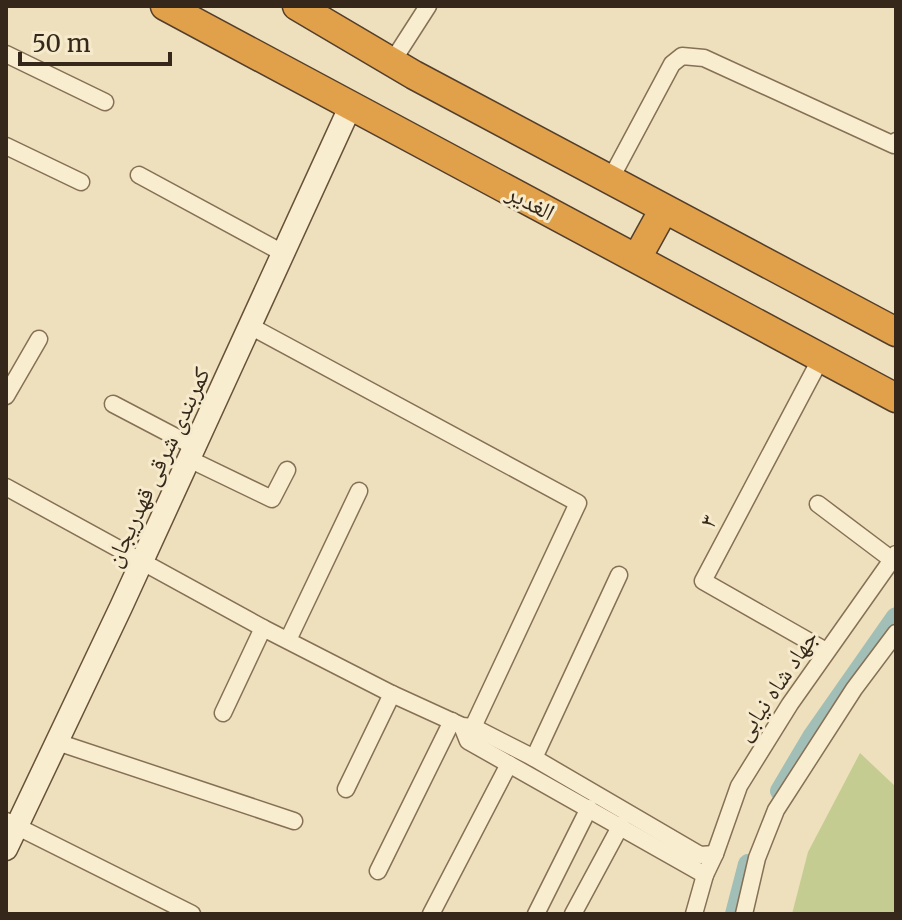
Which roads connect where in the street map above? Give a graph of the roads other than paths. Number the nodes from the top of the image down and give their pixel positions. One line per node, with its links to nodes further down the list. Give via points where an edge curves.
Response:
1 (165, 6): 7 (highway, الغدیر)
2 (297, 6): 5 (highway)
3 (428, 6): 5 (street)
4 (6, 54): 6 (street)
5 (392, 62): 11 (highway)
6 (105, 102)
7 (351, 105): 14 (street, کمربندی شرقی قهدریجان); 15 (highway, الغدیر)
8 (896, 141): 11 (street, via 894,145 704,58 682,56 672,64)
9 (6, 146): 12 (street)
10 (139, 175): 14 (street)
11 (610, 180): 13 (highway)
12 (81, 182)
13 (664, 209): 15 (highway); 17 (highway)
14 (283, 253): 16 (street, کمربندی شرقی قهدریجان)
15 (637, 258): 19 (highway, الغدیر)
16 (250, 326): 23 (street, کمربندی شرقی قهدریجان); 37 (street, via 578,503)
17 (896, 332)
18 (39, 339): 20 (street)
19 (821, 358): 21 (highway, الغدیر); 34 (street, ۳, via 703,581)
20 (6, 396)
21 (896, 398)
22 (113, 404): 23 (street)
23 (192, 453): 24 (street, via 272,499); 29 (street, کمربندی شرقی قهدریجان)
24 (287, 470)
25 (6, 487): 29 (street)
26 (359, 491): 33 (street)
27 (818, 504): 28 (street)
28 (894, 556): 34 (street, جهاد شاه نیابی)
29 (142, 561): 31 (street); 38 (street, کمربندی شرقی قهدریجان)
30 (619, 575): 39 (street)
31 (263, 628): 33 (street); 36 (street)
32 (896, 633): 55 (street, via 776,810 757,858)
33 (288, 640): 35 (street)
34 (826, 651): 47 (street, جهاد شاه نیابی, via 739,786)
35 (392, 694): 37 (street); 41 (street)
36 (223, 713)
37 (462, 725): 39 (street); 40 (street, via 468,741); 48 (street)
38 (57, 742): 43 (street); 44 (street, کمربندی شرقی قهدریجان)
39 (534, 758): 47 (street, via 700,855)
40 (509, 764): 42 (street); 51 (street)
41 (346, 789)
42 (589, 808): 45 (street); 52 (street)
43 (294, 821)
44 (11, 824): 46 (street, کمربندی شرقی قهدریجان); 50 (street)
45 (621, 825): 49 (street); 53 (street)
46 (6, 849)
47 (715, 854): 49 (street, جهاد شاه نیابی)
48 (378, 871)
49 (705, 875): 54 (street, جهاد شاه نیابی)
50 (192, 914)
51 (431, 914)
52 (536, 914)
53 (573, 914)
54 (694, 914)
55 (744, 914)

